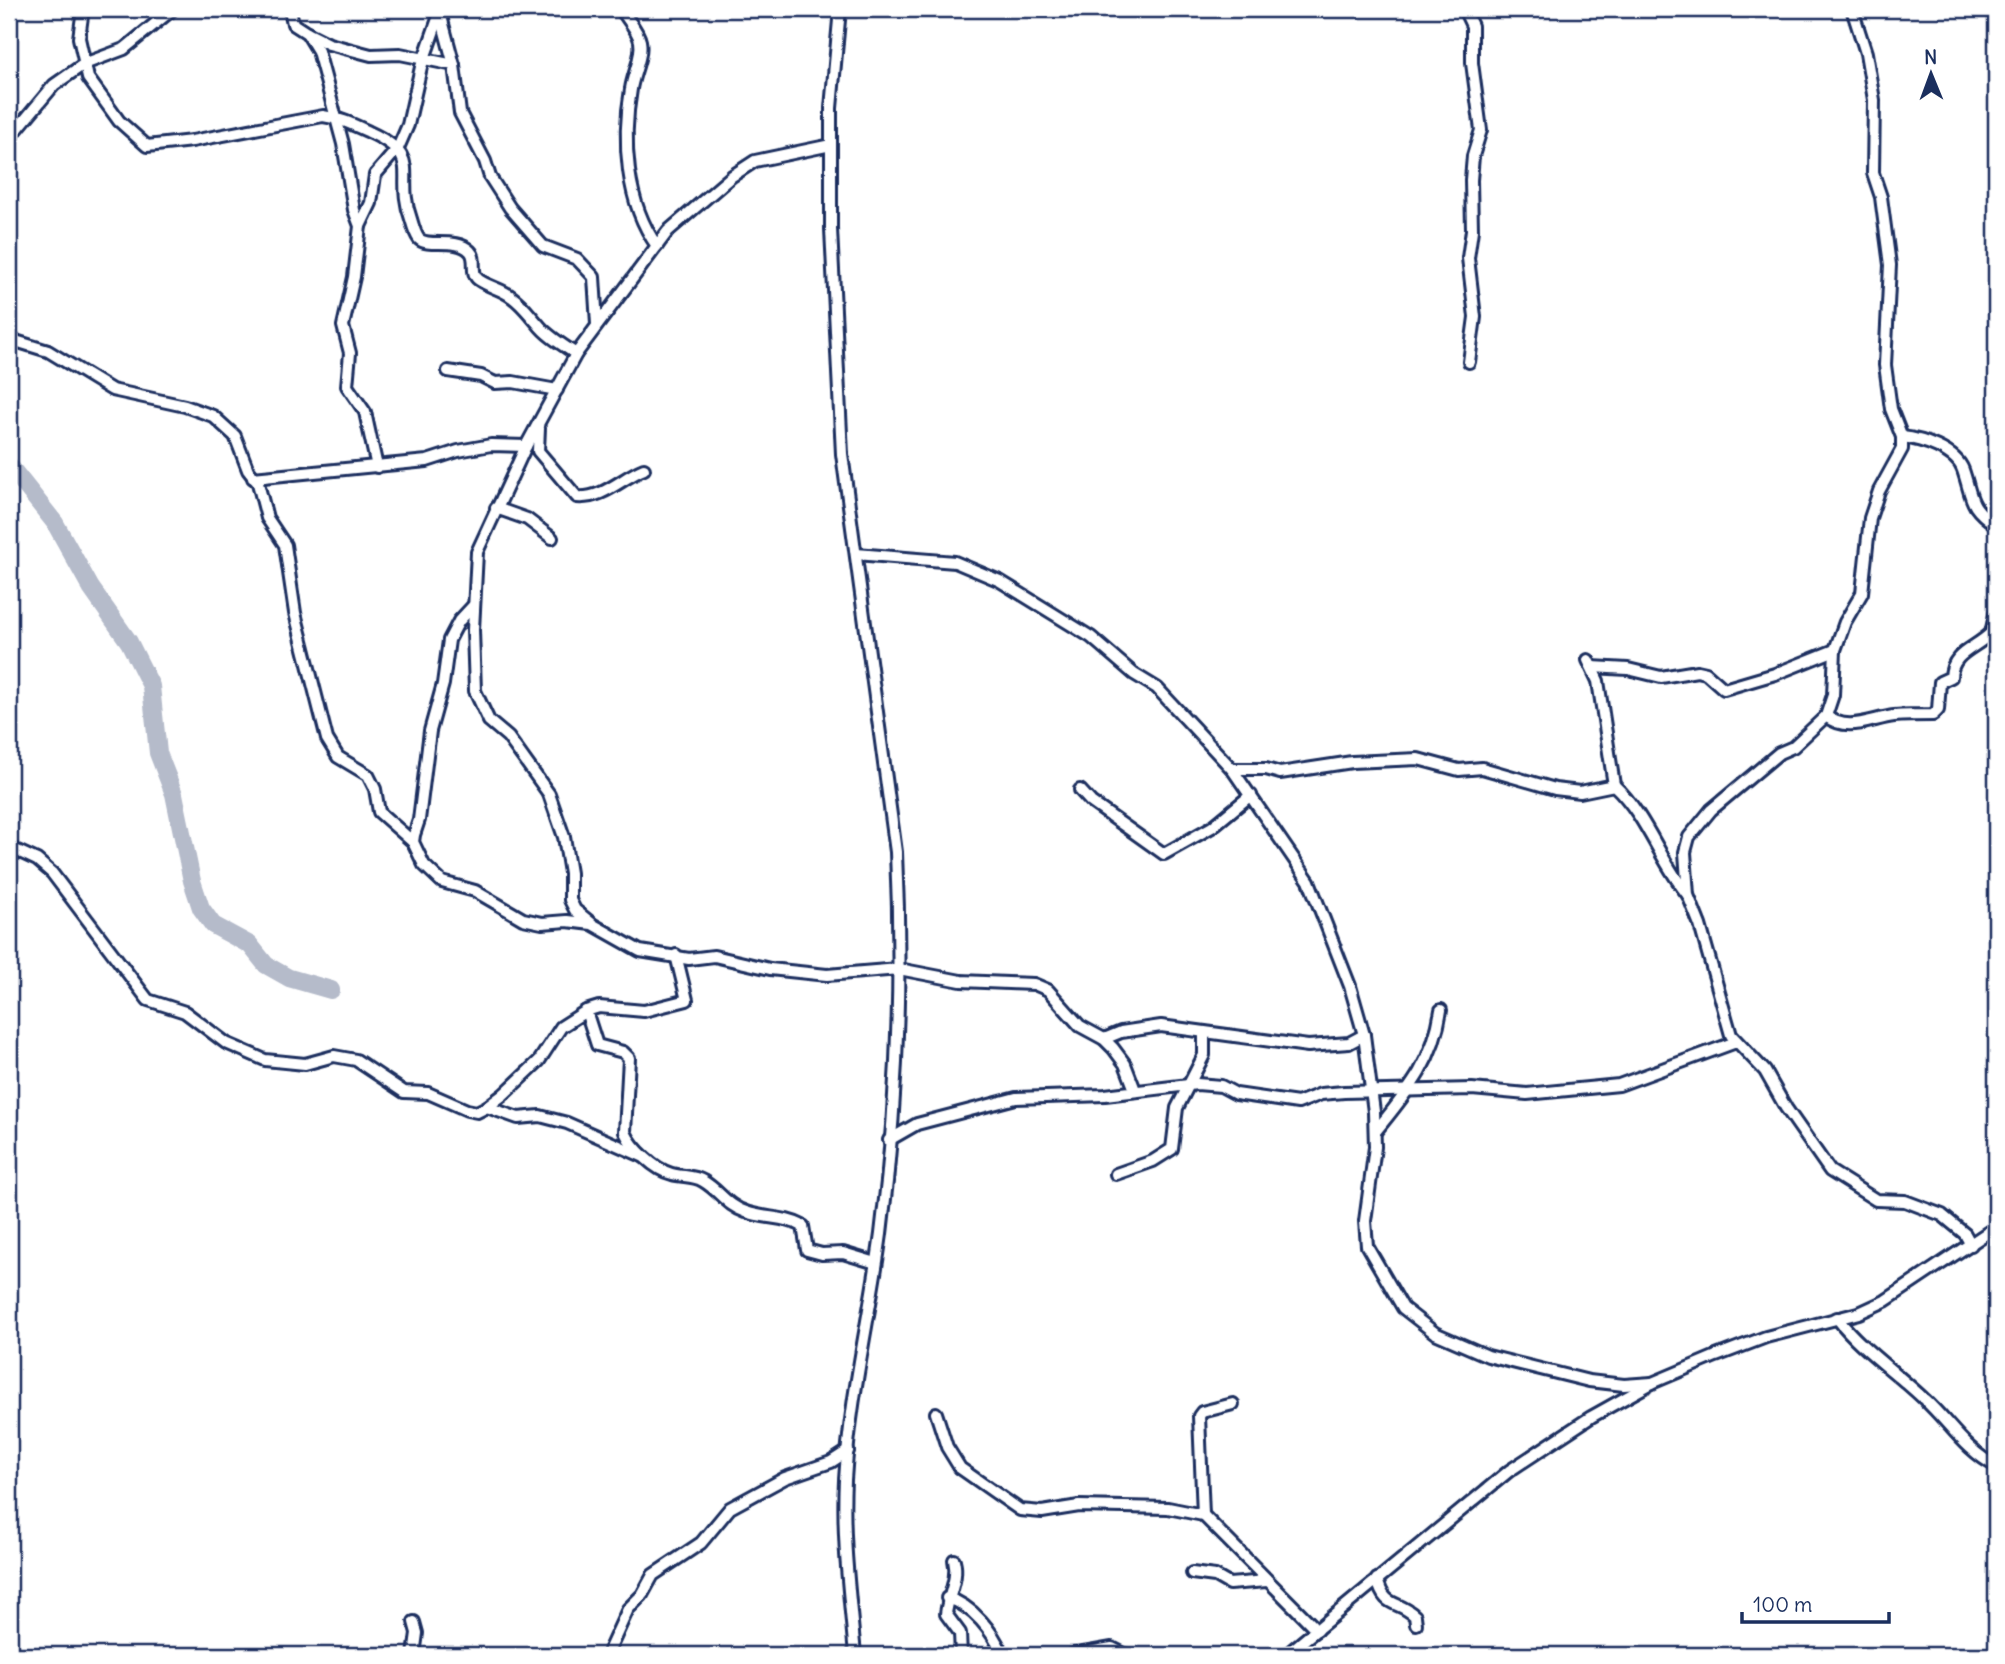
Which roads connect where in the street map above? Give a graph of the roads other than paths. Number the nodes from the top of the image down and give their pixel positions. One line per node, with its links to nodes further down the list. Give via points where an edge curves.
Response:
1 (83, 9): 11 (street, via 79,38)
2 (173, 9): 11 (street, via 124,49)
3 (290, 9): 9 (street, via 293,24)
4 (621, 9): 18 (street, via 640,38 641,50 629,100 630,178)
5 (839, 9): 15 (street)
6 (1464, 9): 22 (street, via 1472,26 1481,130 1471,180 1468,258 1475,317)
7 (1852, 9): 26 (street, via 1874,100 1873,173 1881,197 1890,265 1885,365 1891,409)
8 (439, 12): 10 (street); 12 (street)
9 (307, 33): 10 (street, via 353,51); 13 (street, via 318,51)
10 (424, 59): 12 (street); 16 (street)
11 (84, 64): 13 (street, via 99,97 147,146 266,124); 14 (street, via 54,85)
12 (454, 65): 19 (street, via 460,113 493,183 543,246 584,264 594,277)
13 (335, 117): 16 (street); 17 (street)
14 (9, 139)
15 (831, 145): 18 (street, via 765,158 743,168); 36 (street, via 836,368)
16 (398, 148): 17 (street, via 375,175 371,203); 21 (street, via 404,161 408,212 417,237 423,242 469,249 478,279 510,295 537,324)
17 (360, 226): 29 (street, via 343,326 350,353 347,386 365,412)
18 (657, 246): 19 (street)
19 (597, 324): 21 (street)
20 (9, 339): 32 (street, via 48,351 112,390 185,406 220,420 235,436)
21 (576, 354): 24 (street)
22 (1469, 362)
23 (448, 371): 24 (street, via 495,383)
24 (557, 390): 25 (street)
25 (540, 422): 27 (street); 28 (street)
26 (1902, 437): 34 (street, via 1933,446 1959,462 1975,509); 39 (street, via 1899,455 1870,518 1862,593)
27 (526, 446): 29 (street, via 491,445 427,461); 31 (street)
28 (538, 452): 30 (street, via 577,497 619,486); 31 (street)
29 (377, 467): 32 (street)
30 (644, 469)
31 (516, 470): 33 (street)
32 (253, 478): 45 (street, via 267,518 285,545 295,613 327,739 338,757 368,775 379,812)
33 (496, 508): 35 (street, via 527,519); 37 (street, via 477,552)
34 (1996, 525)
35 (552, 538)
36 (856, 554): 41 (street, via 955,562 1000,580 1091,637 1157,688); 50 (street, via 896,852)
37 (473, 606): 45 (street, via 449,639); 48 (street, via 474,691 489,721 508,737 549,794 564,837 570,900)
38 (1996, 611): 40 (street, via 1991,633 1960,654 1951,677 1940,682 1938,710 1933,715 1839,724)
39 (1835, 650): 40 (street, via 1833,695); 42 (street, via 1724,690 1706,673 1697,671 1661,677 1590,663 1598,681)
40 (1826, 716): 47 (street, via 1712,810 1689,837 1685,852)
41 (1232, 769): 42 (street, via 1280,773 1352,762 1418,759 1460,771 1482,768 1555,789 1580,792); 44 (street)
42 (1614, 785): 47 (street, via 1656,840)
43 (1080, 790): 44 (street, via 1164,854 1212,827)
44 (1251, 795): 54 (street, via 1320,904)
45 (413, 842): 48 (street, via 424,865 442,882 475,891 523,919)
46 (9, 847): 61 (street, via 52,873 148,1000 185,1012 226,1043 265,1060 289,1064 334,1056 356,1060 404,1093 428,1093 477,1112)
47 (1688, 895): 56 (street)
48 (592, 924): 49 (street, via 632,948)
49 (676, 955): 50 (street, via 689,959 714,956 770,969 827,975); 52 (street, via 687,996 683,1003 644,1012 599,1007)
50 (899, 969): 55 (street, via 946,979 1044,987 1080,1026); 63 (street)
51 (1441, 1010): 59 (street, via 1432,1052)
52 (586, 1011): 61 (street, via 561,1027 539,1062); 64 (street, via 597,1045 629,1058 625,1132)
53 (1204, 1034): 54 (street, via 1308,1046 1349,1043); 55 (street, via 1161,1026); 57 (street, via 1204,1055)
54 (1364, 1035): 60 (street)
55 (1104, 1039): 58 (street, via 1125,1064)
56 (1735, 1042): 59 (street, via 1619,1085 1527,1094); 67 (street, via 1765,1071 1830,1171 1876,1200 1905,1200 1942,1214)
57 (1187, 1087): 58 (street); 60 (street, via 1208,1083 1236,1094 1284,1103 1321,1094); 65 (street, via 1177,1108 1172,1149)
58 (1135, 1090): 63 (street, via 1016,1098 918,1124)
59 (1408, 1090): 60 (street); 62 (street)
60 (1369, 1092): 62 (street)
61 (487, 1107): 64 (street, via 518,1118 540,1116 567,1123)
62 (1375, 1132): 70 (street, via 1365,1221 1367,1246 1388,1286 1415,1320 1454,1343 1543,1371 1601,1382)
63 (889, 1140): 68 (street)
64 (647, 1157): 68 (street, via 670,1174 704,1181 722,1200 743,1212 803,1226 807,1250 812,1253 843,1253)
65 (1116, 1174)
66 (1996, 1227): 67 (street)
67 (1971, 1245): 69 (street, via 1885,1301)
68 (876, 1263): 73 (street)
69 (1837, 1318): 70 (street, via 1766,1336); 74 (street, via 1928,1402 1953,1433)
70 (1652, 1383): 78 (street, via 1509,1471)
71 (1233, 1404): 75 (street, via 1199,1416)
72 (936, 1413): 75 (street, via 947,1447 960,1468 1020,1510 1168,1508)
73 (848, 1451): 85 (street, via 730,1508 701,1543 653,1575 628,1609); 86 (street, via 844,1535)
74 (1996, 1466)
75 (1203, 1515): 79 (street)
76 (954, 1560): 80 (street, via 956,1578)
77 (1192, 1573): 79 (street, via 1215,1576 1229,1584)
78 (1377, 1578): 82 (street, via 1381,1595 1409,1611); 83 (street)
79 (1267, 1581): 83 (street)
80 (947, 1598): 87 (street, via 946,1614 960,1633); 88 (street, via 985,1625)
81 (414, 1622): 84 (street)
82 (1416, 1624)
83 (1317, 1630): 92 (street)
84 (414, 1655)
85 (607, 1655)
86 (855, 1655)
87 (961, 1655)
88 (1003, 1655): 89 (street)
89 (1023, 1655)
90 (1072, 1655): 91 (street, via 1112,1648)
91 (1126, 1655)
92 (1286, 1655)

